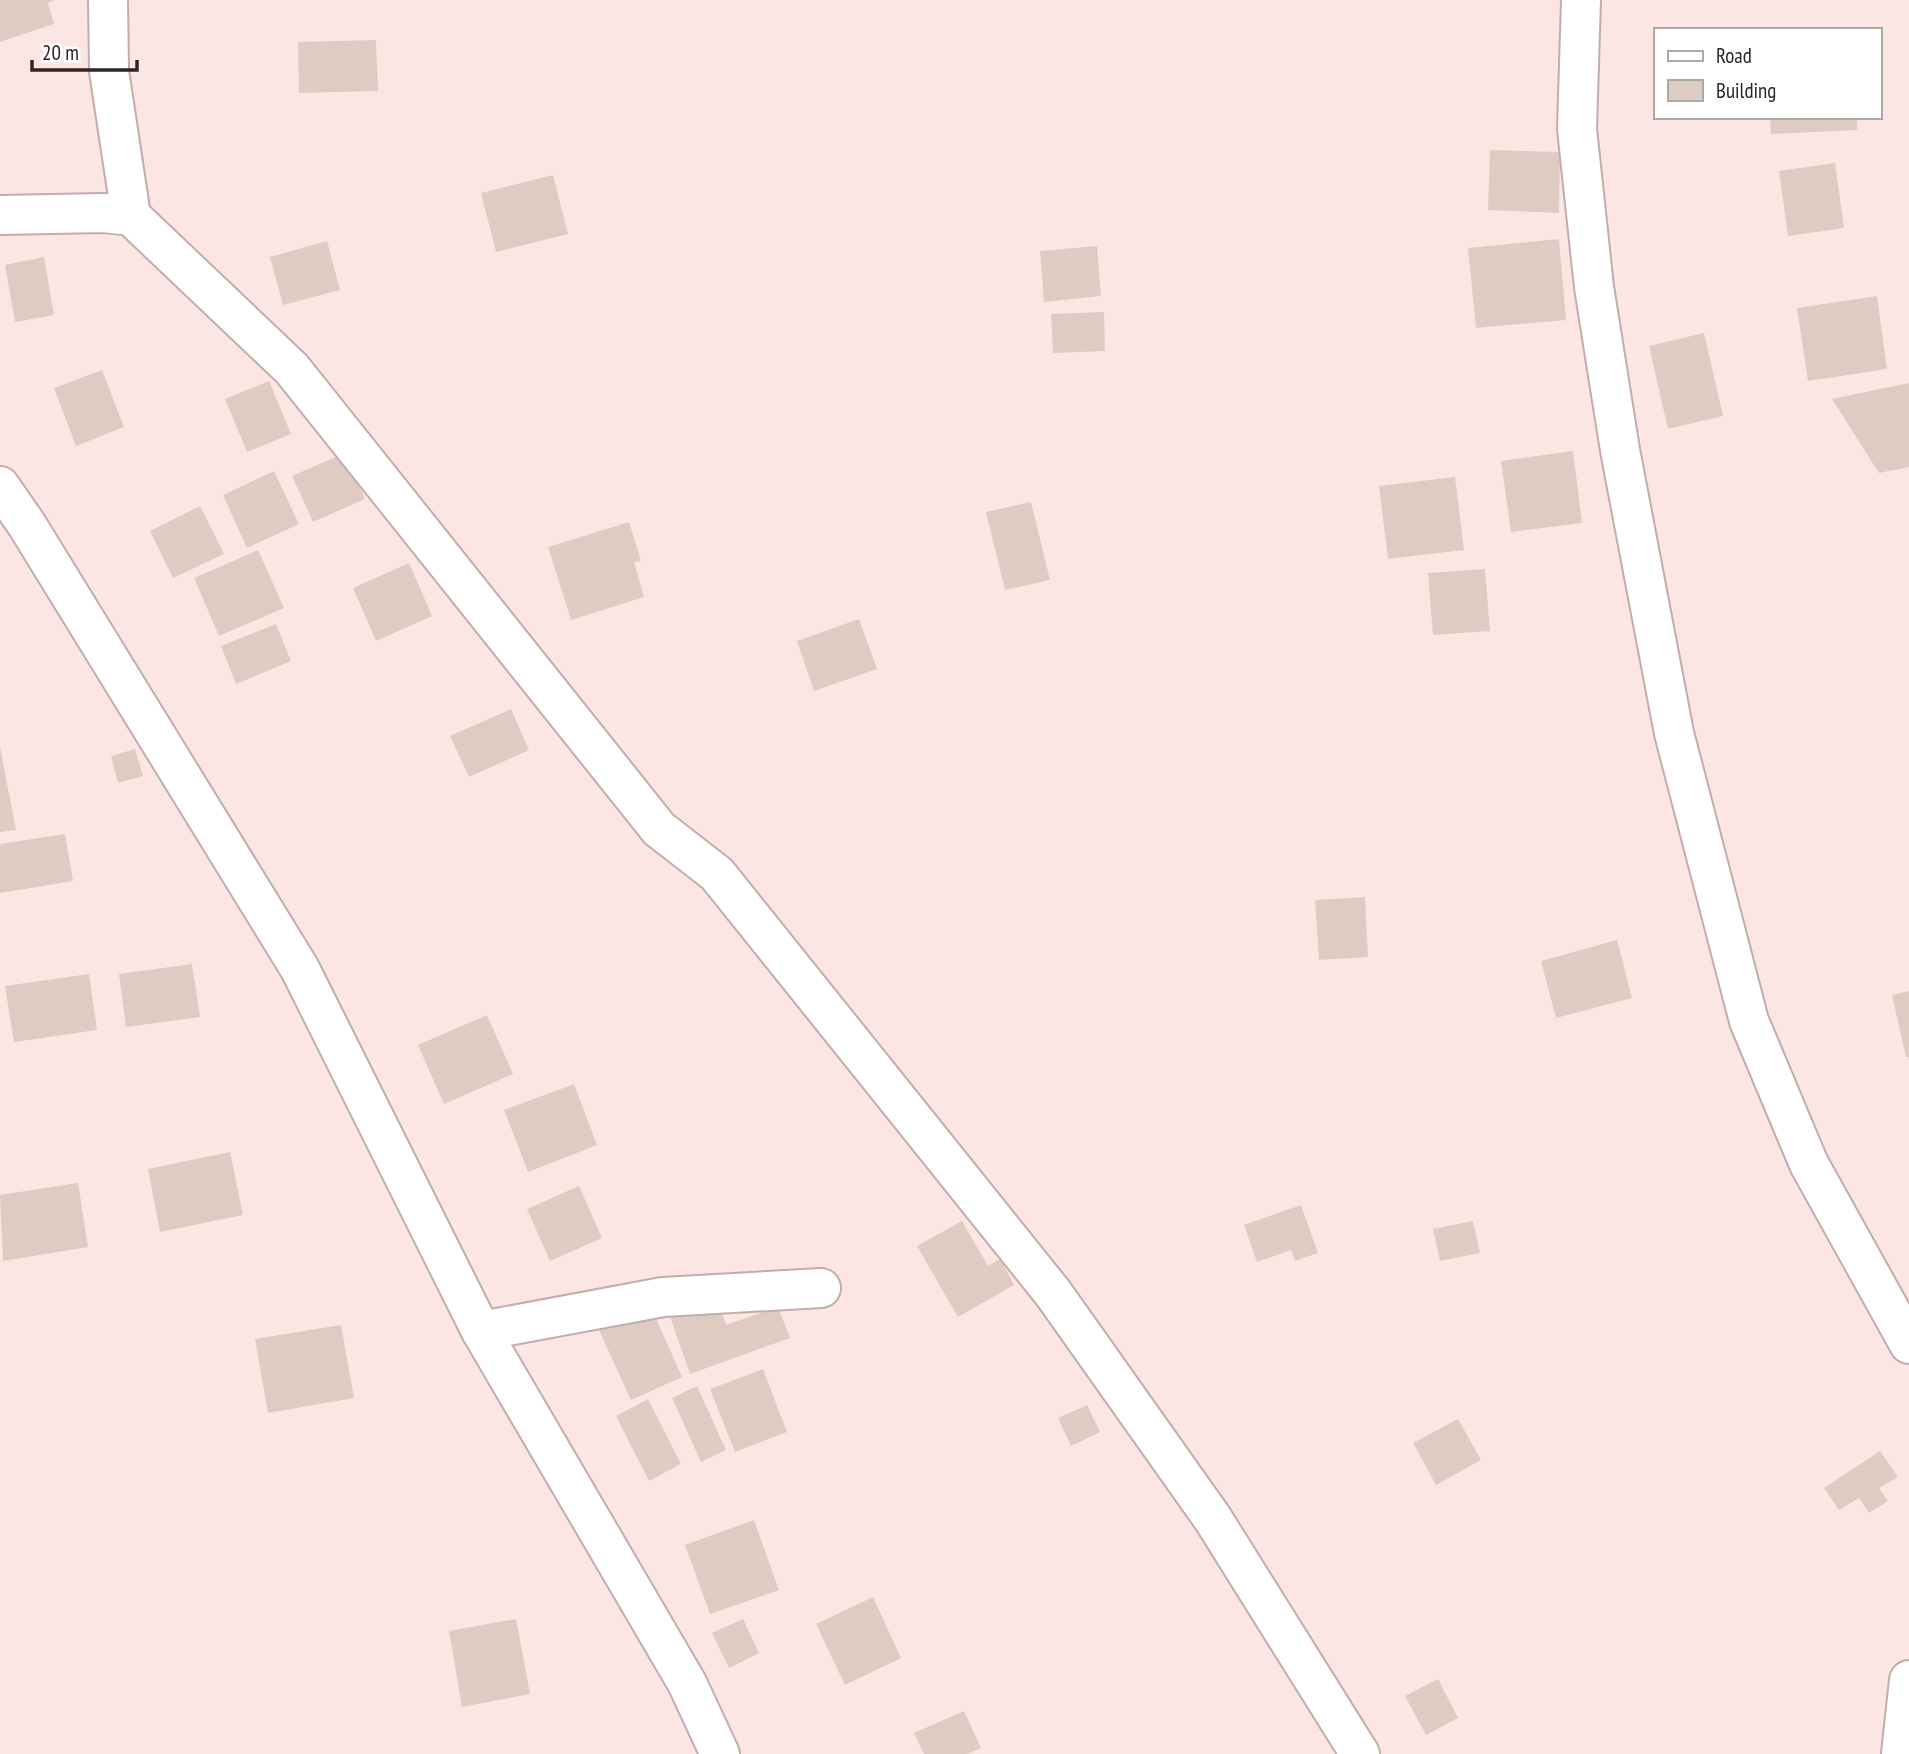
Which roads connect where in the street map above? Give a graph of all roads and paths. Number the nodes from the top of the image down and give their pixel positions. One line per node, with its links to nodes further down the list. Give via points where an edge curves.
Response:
1 (108, 0): 4 (street, via 109,71)
2 (1581, 0): 8 (street, via 1577,129 1594,287 1627,491 1674,733 1749,1021 1809,1164)
3 (0, 215): 4 (street)
4 (131, 216): 11 (street, via 292,369 659,829 717,874 1037,1272 1213,1519)
5 (0, 486): 7 (street, via 300,969)
6 (821, 1287): 7 (street, via 663,1297)
7 (481, 1331): 10 (street, via 687,1683)
8 (1909, 1344)
9 (1909, 1681): 12 (street)
10 (720, 1754)
11 (1360, 1754)
12 (1900, 1754)

